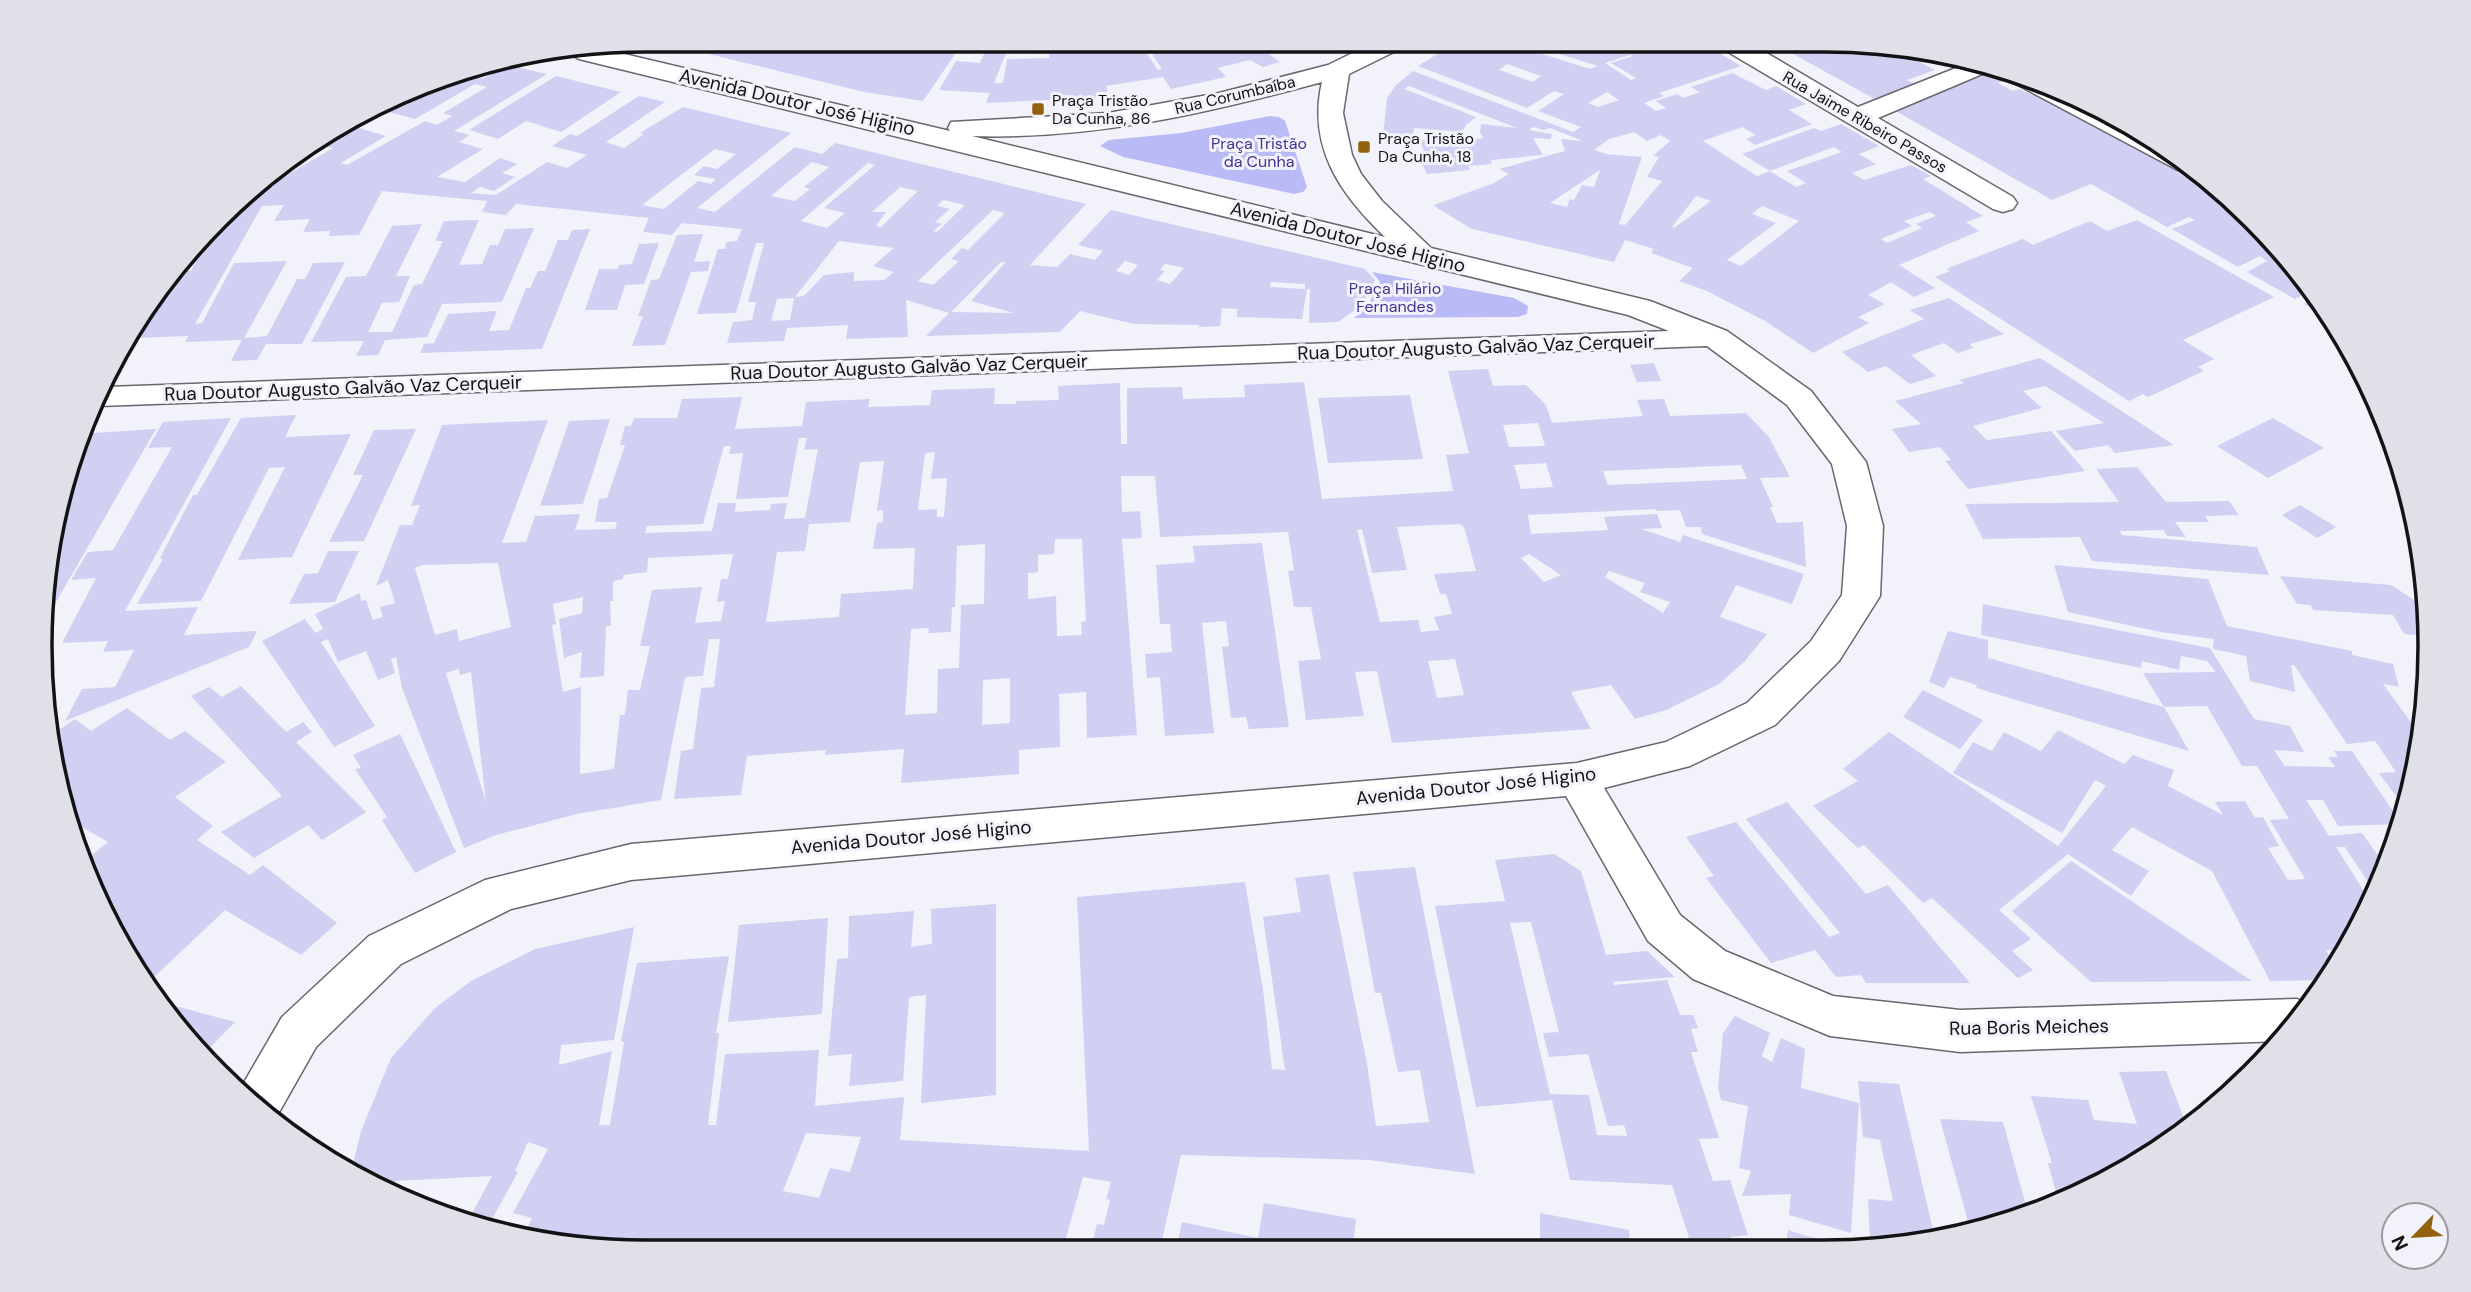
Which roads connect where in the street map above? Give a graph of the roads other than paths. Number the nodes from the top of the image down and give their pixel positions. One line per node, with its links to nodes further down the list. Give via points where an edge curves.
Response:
1 (1374, 52): 4 (street, Rua Corumbaíba)
2 (1746, 52): 7 (street, Rua Jaime Ribeiro Passos)
3 (597, 55): 8 (street, Avenida Doutor José Higino)
4 (1337, 70): 6 (street, Rua Corumbaíba); 10 (street)
5 (1971, 71): 7 (street)
6 (1256, 92): 9 (street, Rua Corumbaíba, via 1108,121); 10 (street, via 1284,93 1312,106)
7 (1857, 117): 12 (street, Rua Jaime Ribeiro Passos)
8 (899, 125): 9 (street, Rua Corumbaíba, via 994,129); 11 (street, Avenida Doutor José Higino)
9 (1045, 125): 11 (street, via 1040,145)
10 (1332, 128): 13 (street, via 1342,169 1364,201)
11 (1049, 165): 13 (street, Avenida Doutor José Higino)
12 (2003, 203)
13 (1422, 255): 14 (street, Avenida Doutor José Higino, via 1639,308)
14 (1716, 338): 15 (street, Rua Doutor Augusto Galvão Vaz Cerqueir); 16 (street, Avenida Doutor José Higino, via 1799,398 1849,462 1865,526 1861,596 1825,651 1760,714 1676,755)
15 (108, 397)
16 (1577, 779): 17 (street, Rua Boris Meiches, via 1664,928 1709,965 1830,1016 1960,1031); 18 (street, Avenida Doutor José Higino, via 631,862 501,893 385,950 299,1032)
17 (2285, 1020)
18 (261, 1097)

